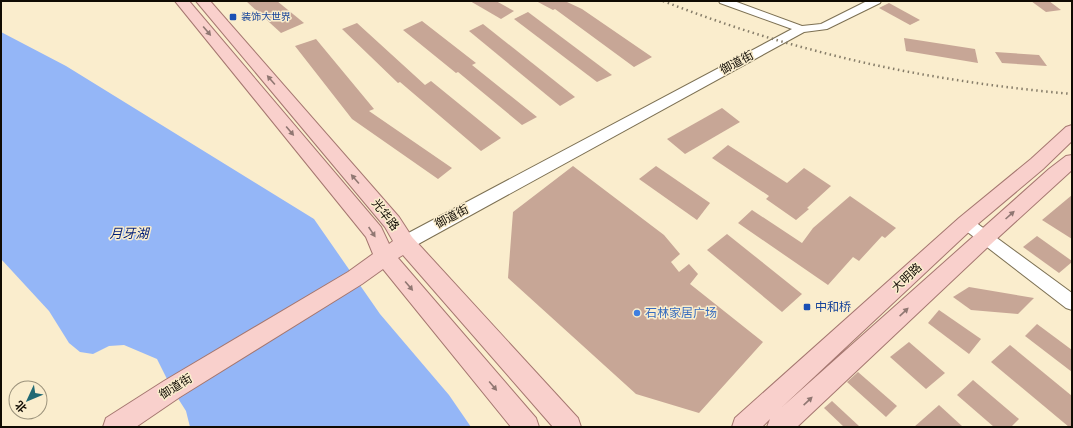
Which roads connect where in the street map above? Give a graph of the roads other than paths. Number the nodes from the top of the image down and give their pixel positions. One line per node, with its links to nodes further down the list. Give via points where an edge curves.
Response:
1 (182, 1): 11 (main road, 光华路, one-way to 11, via 374,233)
2 (203, 1): 10 (main road, 光华路, one-way to 2, via 392,222)
3 (724, 1): 5 (street)
4 (876, 1): 5 (street, via 823,27)
5 (801, 29): 10 (street, 御道街)
6 (1072, 131): 8 (main road, 大明路)
7 (1072, 161): 9 (main road, 大明路, one-way to 7)
8 (966, 223): 9 (street); 16 (main road, 大明路)
9 (984, 238): 12 (street); 17 (main road, 大明路, one-way to 9)
10 (405, 243): 11 (main road); 15 (main road, 光华路)
11 (384, 256): 13 (main road, via 355,278 172,389); 14 (main road, 光华路, one-way to 14)
12 (1072, 303)
13 (115, 427)
14 (527, 427)
15 (569, 427)
16 (744, 427)
17 (779, 427)

